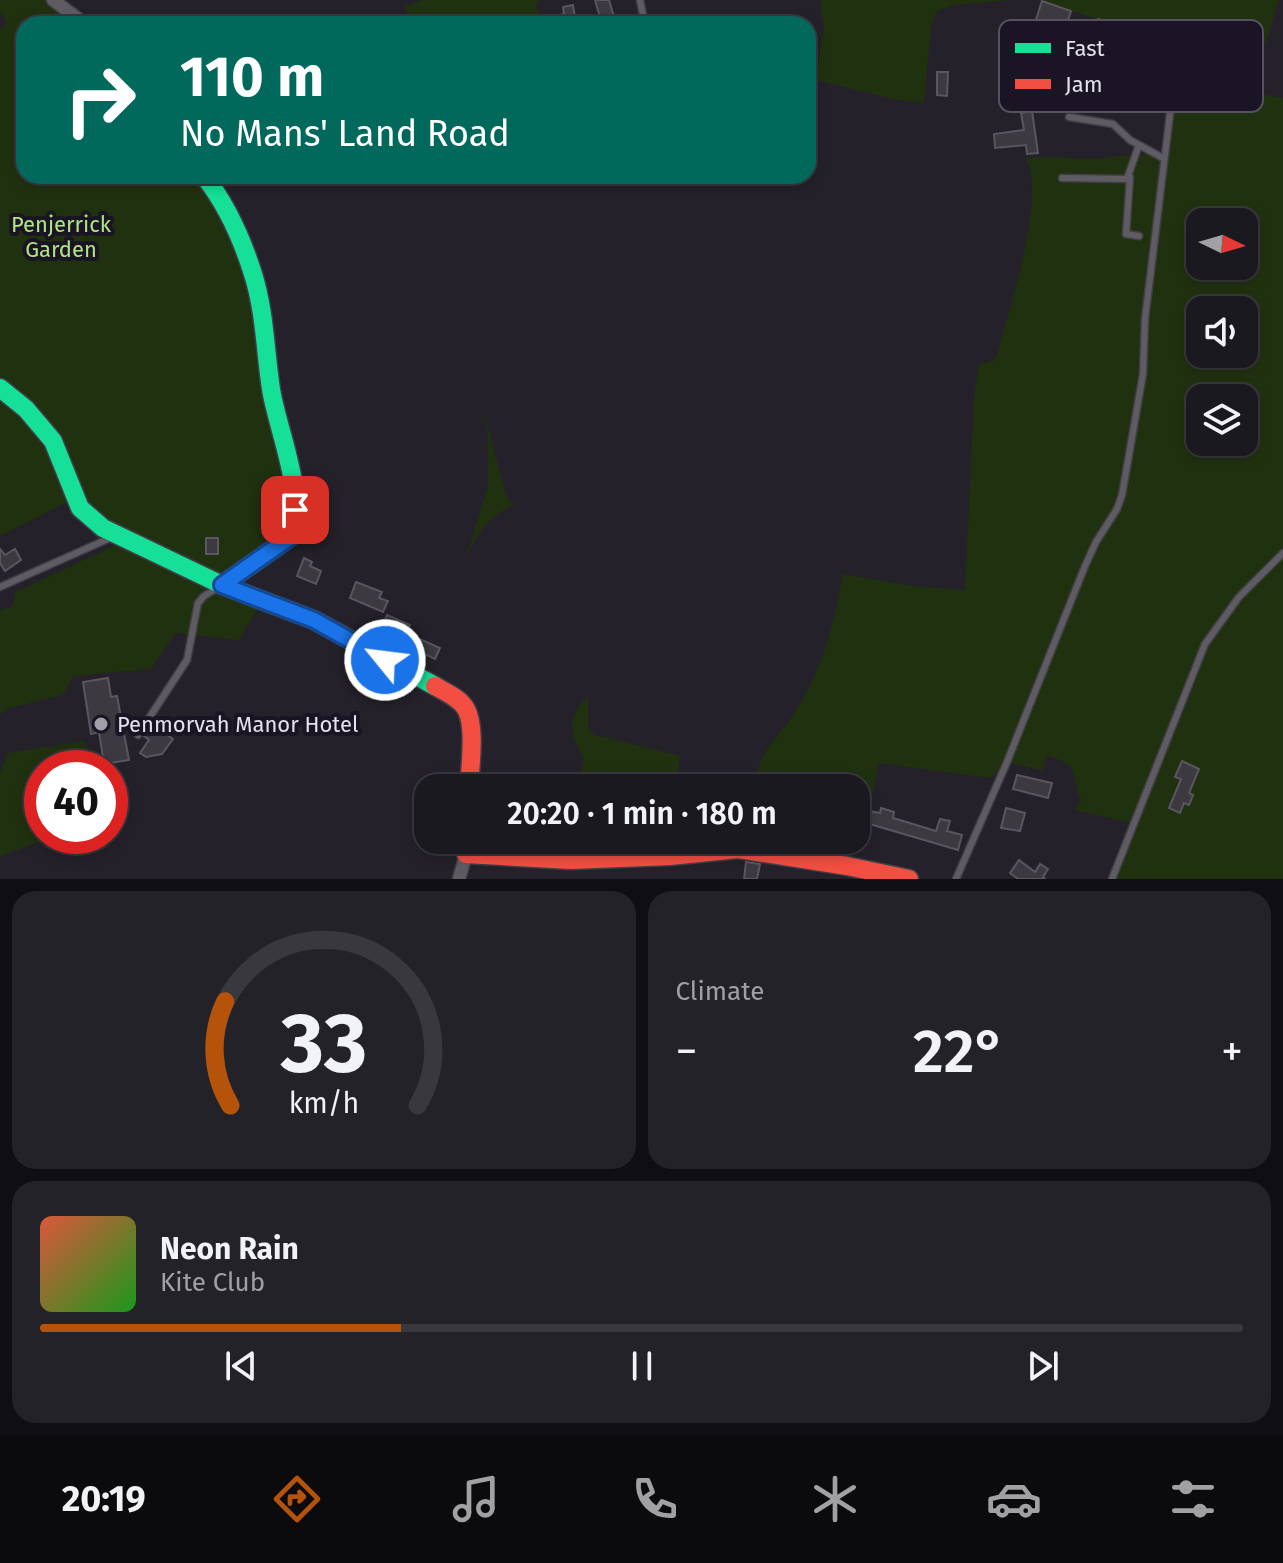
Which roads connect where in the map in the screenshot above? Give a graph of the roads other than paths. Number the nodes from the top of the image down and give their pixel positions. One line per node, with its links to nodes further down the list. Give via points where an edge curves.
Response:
1 (53, 0): 2 (street)
2 (74, 16)
3 (1169, 112): 6 (lane)
4 (1069, 117): 5 (lane, via 1109,122)
5 (1139, 145): 6 (lane); 7 (lane)
6 (1163, 158): 25 (lane, via 1143,374 1120,501 1085,566)
7 (1130, 177): 8 (lane); 10 (lane, via 1126,234)
8 (1062, 178)
9 (212, 184): 14 (street, via 257,286 295,510 289,538)
10 (1139, 236)
11 (0, 388): 12 (street, via 53,441 80,508)
12 (117, 535): 14 (street); 15 (lane)
13 (1283, 553): 26 (lane, via 1239,597 1205,644)
14 (222, 585): 16 (lane, via 198,603 187,660); 17 (street, via 314,620 454,697 467,710)
15 (0, 587)
16 (138, 735)
17 (470, 774)
18 (464, 854): 23 (street)
19 (523, 854): 20 (street, via 571,860)
20 (689, 854)
21 (761, 854): 22 (street)
22 (846, 872): 24 (street)
23 (459, 879)
24 (909, 879)
25 (956, 879)
26 (1112, 879)

